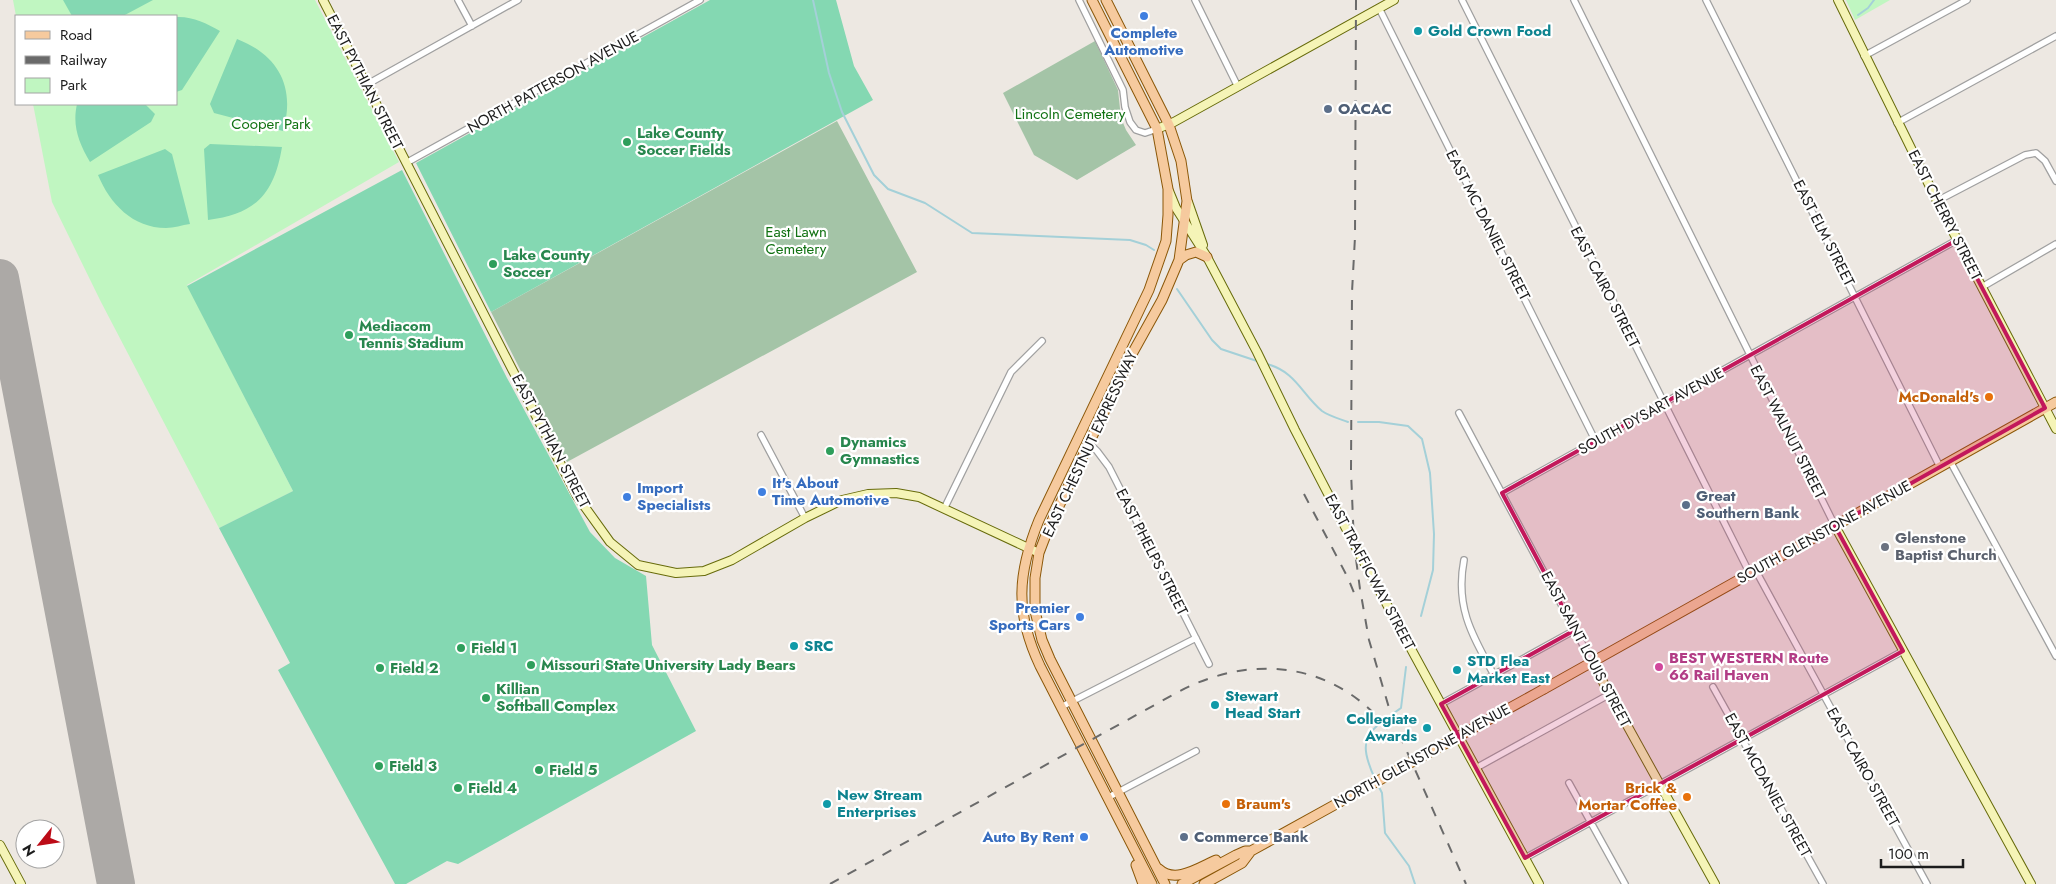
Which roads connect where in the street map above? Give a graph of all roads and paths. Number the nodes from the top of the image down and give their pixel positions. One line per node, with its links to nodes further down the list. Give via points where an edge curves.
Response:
1 (323, 0): 19 (street, EAST PYTHIAN STREET)
2 (458, 0): 16 (street)
3 (518, 0): 16 (street)
4 (700, 0): 24 (street, NORTH PATTERSON AVENUE)
5 (1079, 0): 23 (street, via 1123,90 1130,122 1136,130 1146,133)
6 (1092, 0): 23 (main road, EAST CHESTNUT EXPRESSWAY)
7 (1106, 0): 22 (main road, EAST CHESTNUT EXPRESSWAY)
8 (1195, 0): 20 (street)
9 (1394, 0): 15 (street)
10 (1462, 0): 39 (street, EAST CAIRO STREET)
11 (1574, 0): 37 (street, EAST WALNUT STREET)
12 (1706, 0): 35 (street, EAST ELM STREET)
13 (1838, 0): 18 (street, EAST CHERRY STREET)
14 (1967, 0): 18 (street)
15 (1379, 8): 20 (street); 44 (street, EAST MC DANIEL STREET)
16 (472, 26): 19 (street)
17 (2056, 36): 21 (street)
18 (1864, 56): 21 (street, EAST CHERRY STREET)
19 (366, 85): 24 (street, EAST PYTHIAN STREET)
20 (1238, 87): 22 (street)
21 (1897, 123): 28 (street, EAST CHERRY STREET)
22 (1169, 125): 23 (street); 27 (main road, EAST CHESTNUT EXPRESSWAY, via 1181,161)
23 (1157, 130): 26 (main road, EAST CHESTNUT EXPRESSWAY)
24 (406, 163): 50 (street, EAST PYTHIAN STREET, via 577,496 610,542 638,565 676,572 704,571 732,560)
25 (2056, 181): 28 (street, via 2045,161 2036,153 2025,155)
26 (1168, 189): 29 (street, EAST TRAFFICWAY STREET); 52 (main road, EAST CHESTNUT EXPRESSWAY, via 1166,242 1155,274)
27 (1188, 201): 29 (main road, EAST CHESTNUT EXPRESSWAY); 32 (street, EAST TRAFFICWAY STREET)
28 (1937, 201): 30 (street, EAST CHERRY STREET)
29 (1184, 223): 32 (street, EAST TRAFFICWAY STREET); 33 (main road, EAST CHESTNUT EXPRESSWAY)
30 (1957, 240): 34 (street, EAST CHERRY STREET); 35 (street, SOUTH DYSART AVENUE)
31 (2056, 244): 34 (street)
32 (1207, 257): 33 (main road, via 1196,252); 67 (street, EAST TRAFFICWAY STREET, via 1325,488)
33 (1179, 260): 45 (main road, EAST CHESTNUT EXPRESSWAY)
34 (1982, 287): 40 (street, EAST CHERRY STREET)
35 (1856, 296): 37 (street, SOUTH DYSART AVENUE); 47 (street, EAST ELM STREET)
36 (1042, 341): 49 (street, via 1011,372)
37 (1750, 355): 39 (street, SOUTH DYSART AVENUE); 51 (street, EAST WALNUT STREET)
38 (2056, 402): 40 (main road, SOUTH GLENSTONE AVENUE)
39 (1663, 404): 44 (street, SOUTH DYSART AVENUE); 55 (street, EAST CAIRO STREET)
40 (2045, 408): 42 (street, EAST CHERRY STREET); 46 (main road, SOUTH GLENSTONE AVENUE)
41 (1459, 413): 48 (street, EAST SAINT LOUIS STREET)
42 (2056, 429)
43 (761, 435): 50 (street)
44 (1596, 442): 48 (street, SOUTH DYSART AVENUE)
45 (1089, 443): 53 (main road, EAST CHESTNUT EXPRESSWAY); 57 (street, EAST PHELPS STREET, via 1109,467)
46 (1950, 461): 47 (main road, SOUTH GLENSTONE AVENUE); 59 (street)
47 (1940, 467): 51 (main road, SOUTH GLENSTONE AVENUE)
48 (1502, 494): 56 (street, EAST SAINT LOUIS STREET)
49 (944, 509): 50 (street, EAST PYTHIAN STREET, via 919,497 896,493 868,494 842,500); 52 (street, EAST PYTHIAN STREET)
50 (805, 518)
51 (1835, 526): 55 (main road, SOUTH GLENSTONE AVENUE); 58 (street, EAST WALNUT STREET)
52 (1028, 548): 53 (street, EAST PYTHIAN STREET); 68 (main road, EAST CHESTNUT EXPRESSWAY, via 1022,591 1025,623 1031,648)
53 (1039, 553): 66 (main road, EAST CHESTNUT EXPRESSWAY, via 1034,594 1038,626)
54 (1464, 560): 62 (street, via 1461,579 1466,620)
55 (1753, 572): 60 (main road, SOUTH GLENSTONE AVENUE); 65 (street, EAST CAIRO STREET)
56 (1575, 630): 60 (street, EAST SAINT LOUIS STREET); 62 (street)
57 (1196, 638): 61 (street, EAST PHELPS STREET); 66 (street)
58 (1904, 651): 65 (street); 93 (street, EAST WALNUT STREET)
59 (2056, 656)
60 (1592, 662): 64 (street, EAST SAINT LOUIS STREET); 78 (main road, NORTH GLENSTONE AVENUE, bridge)
61 (1209, 664)
62 (1494, 675): 67 (street)
63 (1713, 686): 69 (street, EAST MCDANIEL STREET)
64 (1610, 694): 71 (street); 73 (street, EAST SAINT LOUIS STREET)
65 (1824, 694): 69 (street); 92 (street, EAST CAIRO STREET)
66 (1071, 702): 68 (street); 74 (main road, EAST CHESTNUT EXPRESSWAY)
67 (1441, 704): 71 (street, EAST TRAFFICWAY STREET)
68 (1061, 707): 75 (main road, EAST CHESTNUT EXPRESSWAY)
69 (1742, 738): 73 (street); 91 (street, EAST MCDANIEL STREET)
70 (1196, 751): 74 (street)
71 (1476, 768): 80 (street, EAST TRAFFICWAY STREET)
72 (1569, 783): 76 (street)
73 (1660, 784): 76 (street); 90 (street, EAST SAINT LOUIS STREET)
74 (1118, 792): 75 (street); 81 (main road, EAST CHESTNUT EXPRESSWAY)
75 (1107, 798): 83 (main road); 84 (main road, EAST CHESTNUT EXPRESSWAY)
76 (1591, 822): 80 (street); 89 (street)
77 (0, 844): 82 (street)
78 (1251, 851): 79 (main road, NORTH GLENSTONE AVENUE); 87 (main road, NORTH GLENSTONE AVENUE, via 1242,863)
79 (1236, 855): 81 (main road, via 1220,858 1174,877 1164,874); 86 (main road, NORTH GLENSTONE AVENUE)
80 (1525, 858): 88 (street, EAST TRAFFICWAY STREET)
81 (1156, 866): 85 (main road, EAST CHESTNUT EXPRESSWAY)
82 (21, 884)
83 (1143, 884)
84 (1152, 884)
85 (1165, 884)
86 (1182, 884)
87 (1204, 884)
88 (1539, 884)
89 (1625, 884)
90 (1716, 884)
91 (1823, 884)
92 (1927, 884)
93 (2031, 884)

